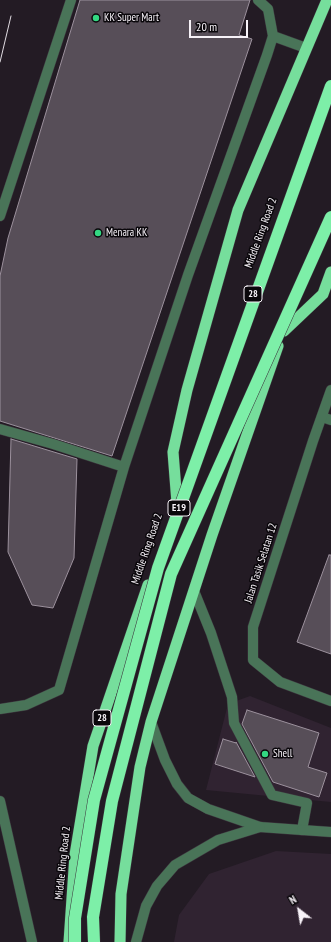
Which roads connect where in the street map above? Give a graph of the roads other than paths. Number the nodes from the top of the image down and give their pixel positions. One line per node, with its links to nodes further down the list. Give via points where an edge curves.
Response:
1 (71, 0): 8 (street)
2 (258, 0): 4 (street, via 268,9)
3 (326, 0): 5 (highway)
4 (273, 36): 5 (street); 15 (street, via 188,275)
5 (306, 48): 16 (highway, via 238,210 187,390 173,452)
6 (331, 86): 16 (highway, Middle Ring Road 2 / 28); 27 (highway, E19, bridge, via 158,568 94,800 75,918)
7 (331, 212): 11 (highway)
8 (0, 216)
9 (331, 217): 28 (highway, E19, bridge, via 171,574 112,801 93,917)
10 (331, 272): 11 (highway, via 323,294)
11 (284, 331): 17 (highway)
12 (331, 390): 13 (street, Jalan Tasik Selatan 12)
13 (326, 418): 18 (street, Jalan Tasik Selatan 12, via 253,627 253,660 280,682)
14 (0, 429): 15 (street)
15 (124, 467): 19 (street, via 59,690 26,705)
16 (177, 503): 26 (highway, Middle Ring Road 2 / 28, via 93,746 76,855)
17 (194, 591): 20 (highway); 23 (street, via 211,632 232,697 234,723 272,795 307,803)
18 (331, 701)
19 (0, 709)
20 (151, 722): 22 (street, via 165,760 177,784 188,798 208,809); 29 (highway, via 140,767 122,894)
21 (0, 801): 25 (street)
22 (260, 827): 23 (street); 30 (street, via 218,840 175,865 157,886 146,906)
23 (302, 830): 24 (street)
24 (331, 832)
25 (32, 942)
26 (69, 942)
27 (75, 942)
28 (94, 942)
29 (120, 942)
30 (136, 942)

